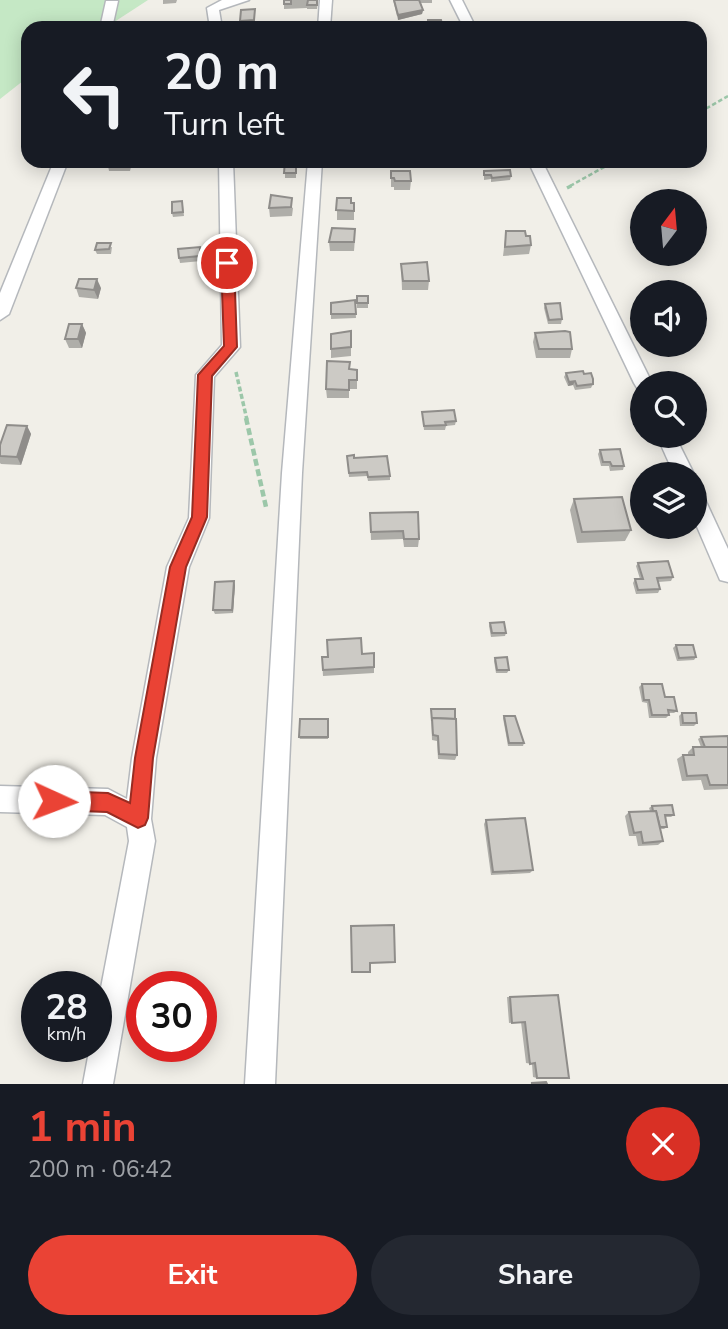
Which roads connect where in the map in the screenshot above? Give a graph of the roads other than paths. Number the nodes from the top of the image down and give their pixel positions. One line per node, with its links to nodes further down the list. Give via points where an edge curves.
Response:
1 (243, 0): 6 (street, via 213,8)
2 (326, 0): 7 (street)
3 (456, 0): 8 (street)
4 (112, 1): 5 (street)
5 (108, 21)
6 (215, 21)
7 (324, 21)
8 (466, 21)
9 (58, 168): 13 (street)
10 (226, 168): 18 (street, via 231,347 205,375 199,517 178,567 144,758)
11 (314, 168): 20 (street, via 292,473)
12 (538, 168): 14 (street)
13 (0, 314)
14 (637, 371)
15 (707, 526): 16 (street)
16 (728, 573)
17 (0, 799): 18 (street, via 108,802)
18 (138, 818): 19 (street, via 142,841)
19 (98, 1084)
20 (260, 1084)

